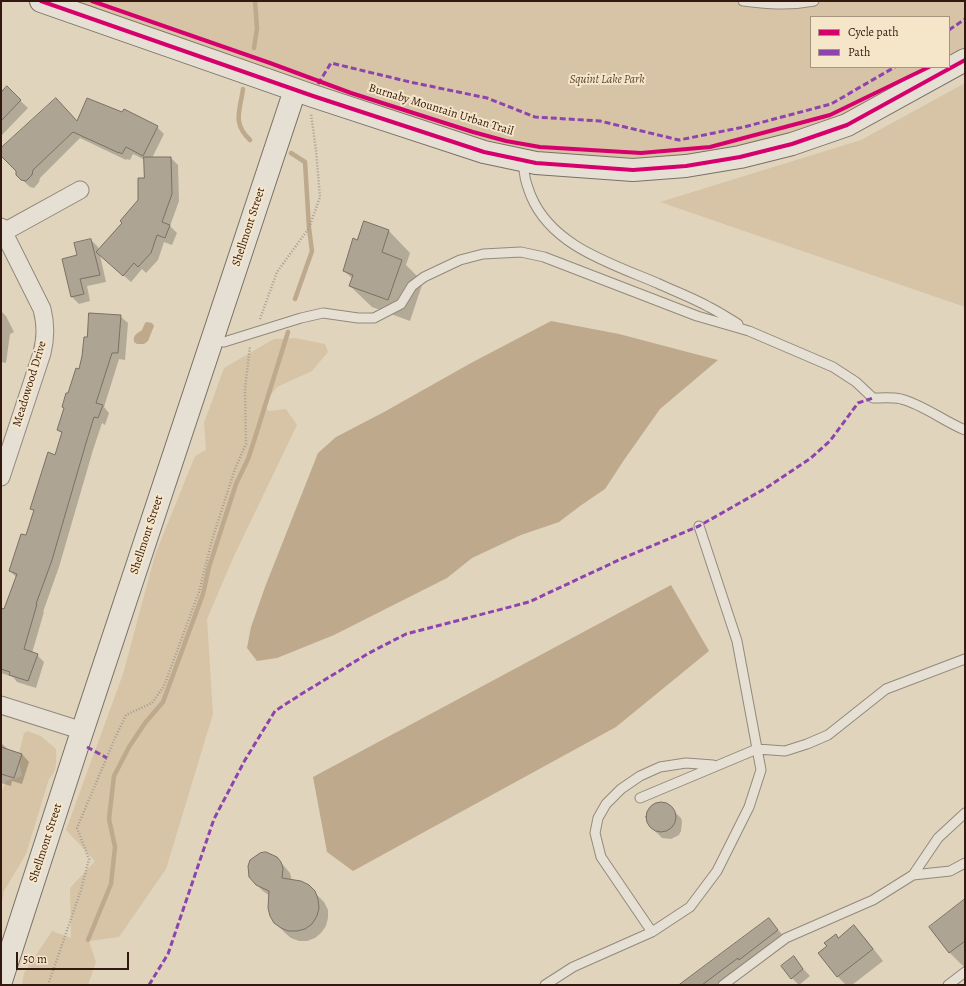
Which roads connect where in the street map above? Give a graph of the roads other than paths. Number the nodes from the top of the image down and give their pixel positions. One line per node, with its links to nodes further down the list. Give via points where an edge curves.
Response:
1 (41, 1): 5 (street)
2 (743, 1): 3 (lane, via 776,5)
3 (814, 1)
4 (965, 60): 6 (street, via 846,125 792,144 740,157 686,166 633,170)
5 (295, 90): 6 (street, via 484,152); 10 (street, Shellmont Street)
6 (530, 161): 9 (lane, via 523,170 533,200 550,226 560,235 588,253 709,306)
7 (80, 190): 8 (street)
8 (2, 229): 12 (street, Meadowood Drive, via 42,309 46,330 42,353)
9 (749, 331): 10 (lane, via 698,316 544,257 521,252 501,252 460,260 424,277 412,286 401,304 374,318 323,313 224,342); 11 (lane, via 832,366 856,382 873,398 899,398 922,406)
10 (212, 340): 16 (street, Shellmont Street)
11 (965, 430)
12 (1, 477)
13 (699, 526): 17 (lane, via 737,641)
14 (965, 659): 17 (lane, via 886,689 828,734 807,744 786,751)
15 (1, 705): 16 (street)
16 (83, 731): 25 (street, Shellmont Street)
17 (757, 749): 18 (lane); 23 (lane, via 761,770 749,807 717,871 690,907)
18 (716, 765): 19 (lane); 23 (lane, via 686,763 660,767 621,788 606,804 598,818 595,833 601,857)
19 (640, 798)
20 (965, 813): 22 (lane, via 938,838)
21 (965, 863): 22 (lane, via 950,871)
22 (913, 876): 27 (lane, via 873,900 786,938)
23 (652, 932): 26 (lane, via 573,967)
24 (965, 972): 28 (lane)
25 (1, 981)
26 (545, 985)
27 (723, 985)
28 (948, 985)

